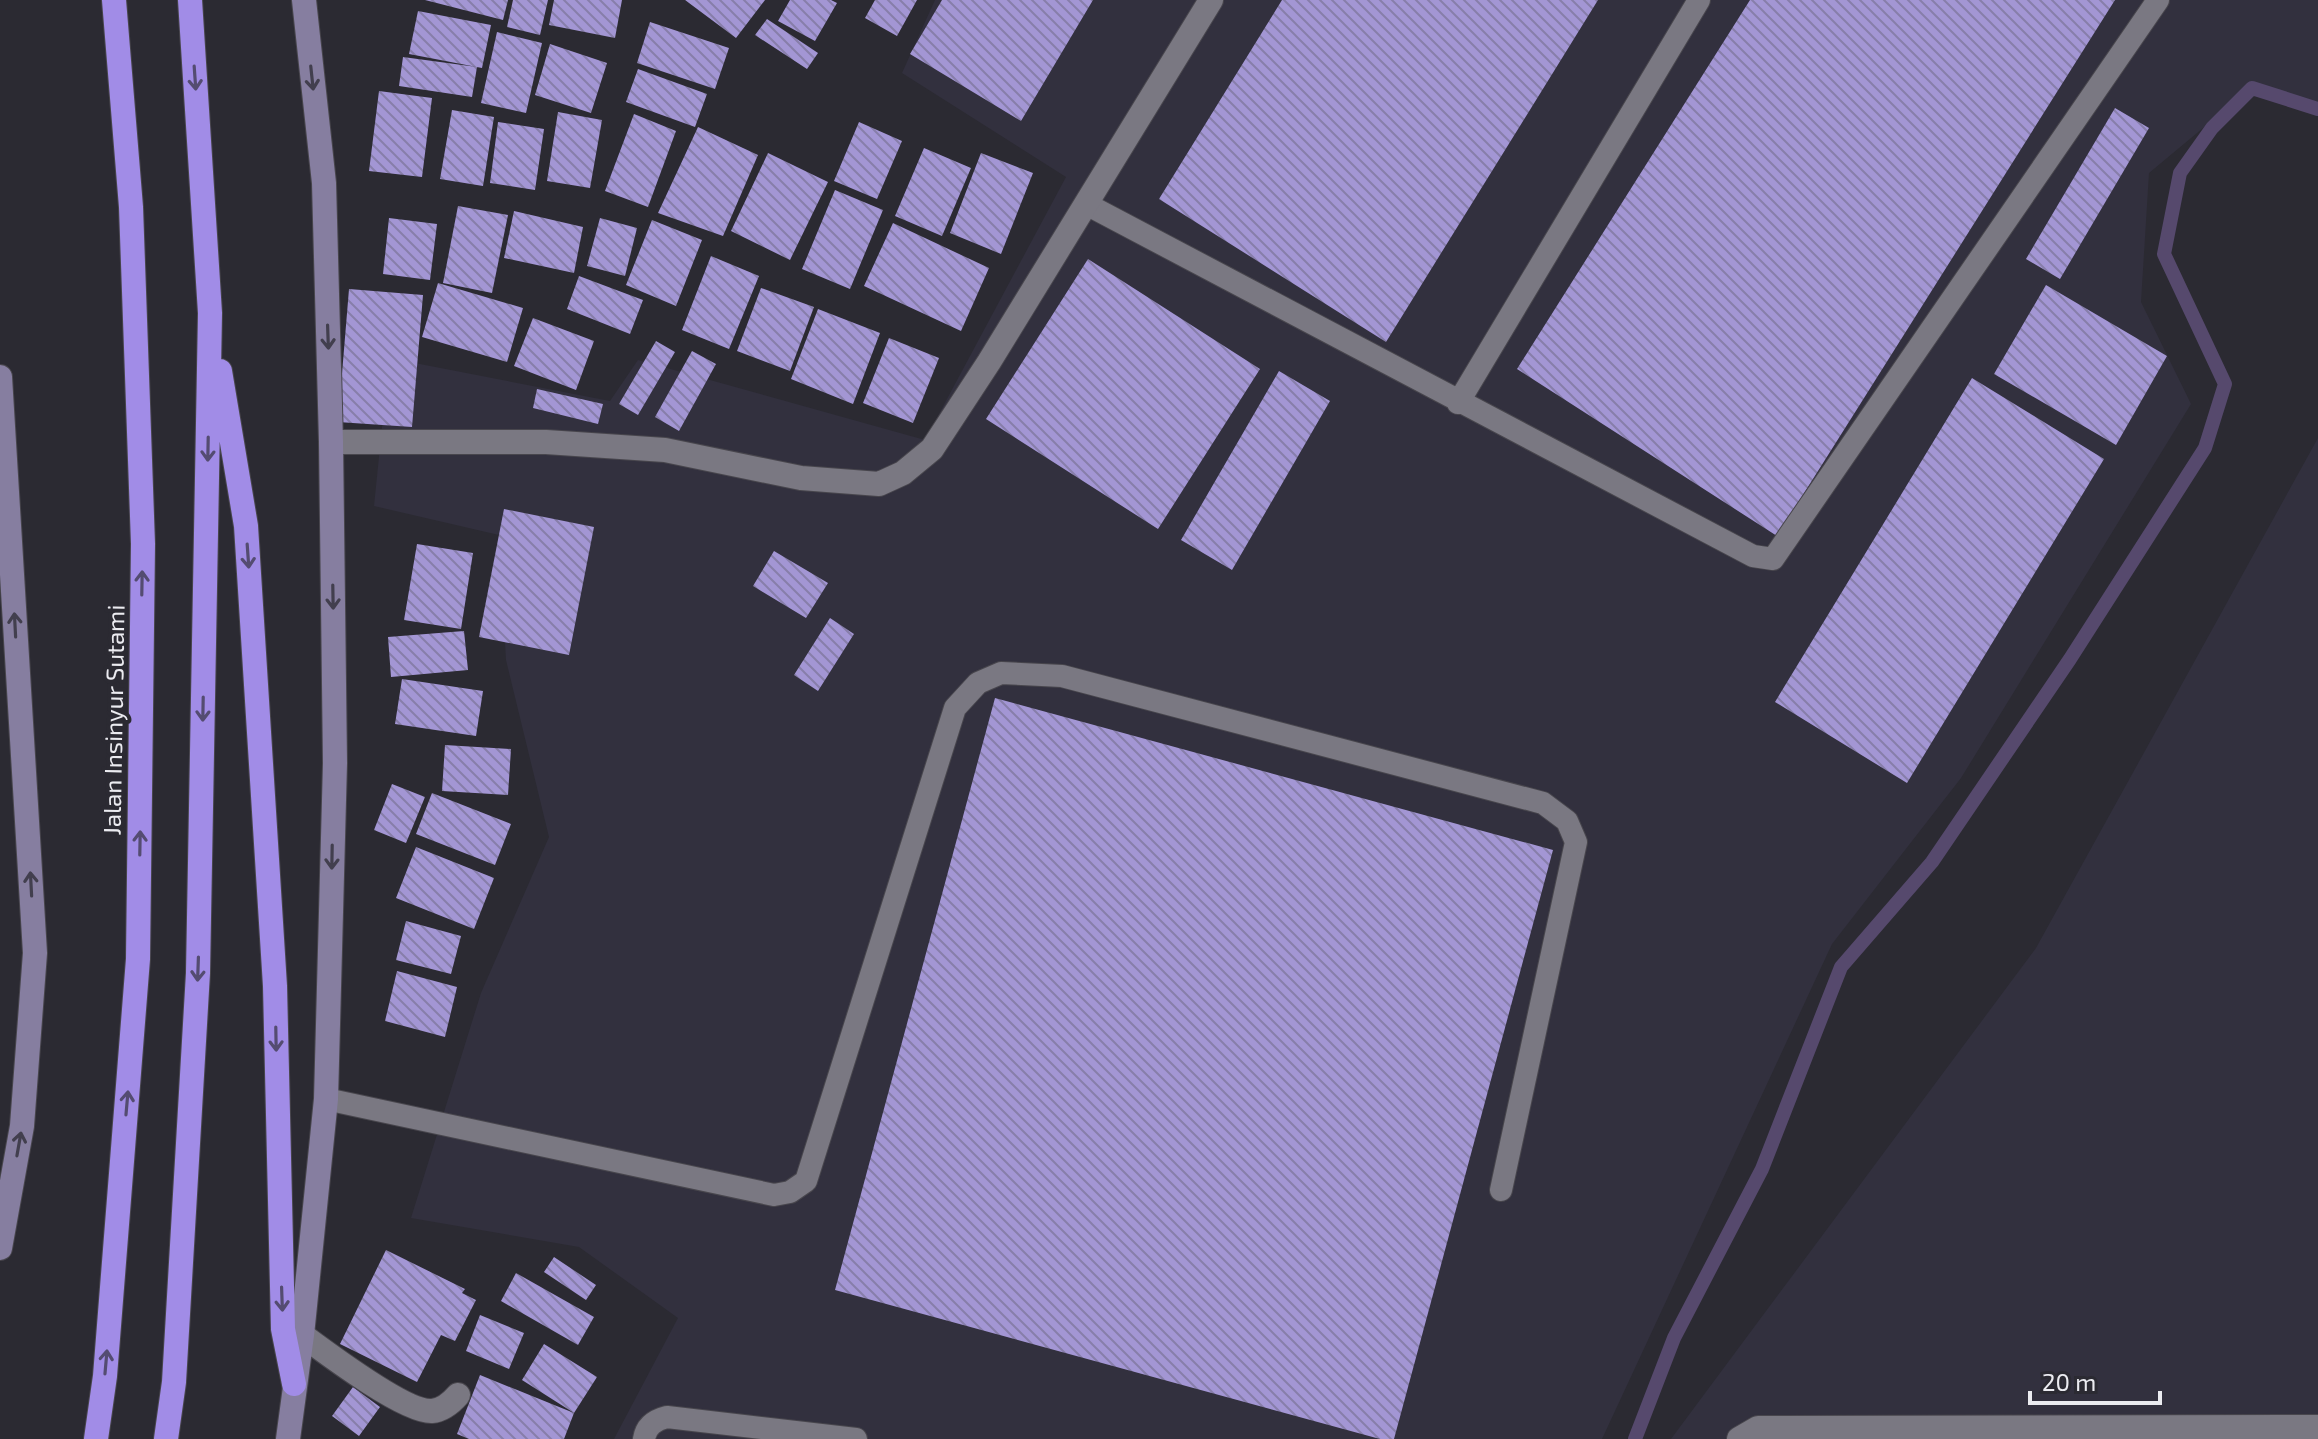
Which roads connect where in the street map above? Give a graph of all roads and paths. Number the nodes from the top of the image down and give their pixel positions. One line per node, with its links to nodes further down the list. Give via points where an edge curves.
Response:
1 (114, 0): 19 (highway, Jalan Insinyur Sutami, one-way to 1, via 138,959 143,544 131,207)
2 (190, 0): 8 (highway, one-way to 8)
3 (304, 0): 11 (street, one-way to 11, via 324,183)
4 (1211, 0): 7 (street)
5 (1699, 0): 10 (lane)
6 (2158, 0): 10 (lane, via 1773,559 1753,556)
7 (1088, 205): 10 (lane); 11 (street, via 932,449 903,473 879,484 801,478 665,450 546,442)
8 (210, 313): 16 (highway, one-way to 16, via 246,526 275,986 283,1329); 20 (highway, one-way to 20, via 198,973 174,1382)
9 (0, 377): 14 (street, one-way to 9, via 22,1126 35,953)
10 (1458, 403)
11 (331, 442): 12 (street, one-way to 12, via 335,763)
12 (326, 1099): 13 (lane, via 774,1195 790,1192 806,1181 955,708 978,683 1001,673 1062,676 1543,803 1567,821 1576,842); 15 (street)
13 (1501, 1190)
14 (0, 1248)
15 (302, 1335): 16 (street); 17 (street, via 410,1406 431,1411 450,1405)
16 (294, 1384): 21 (street)
17 (458, 1395)
18 (2318, 1427): 24 (street, via 1758,1428)
19 (96, 1439)
20 (166, 1439)
21 (288, 1439)
22 (644, 1439): 23 (lane, via 650,1426 667,1417)
23 (856, 1439)
24 (1739, 1439)

